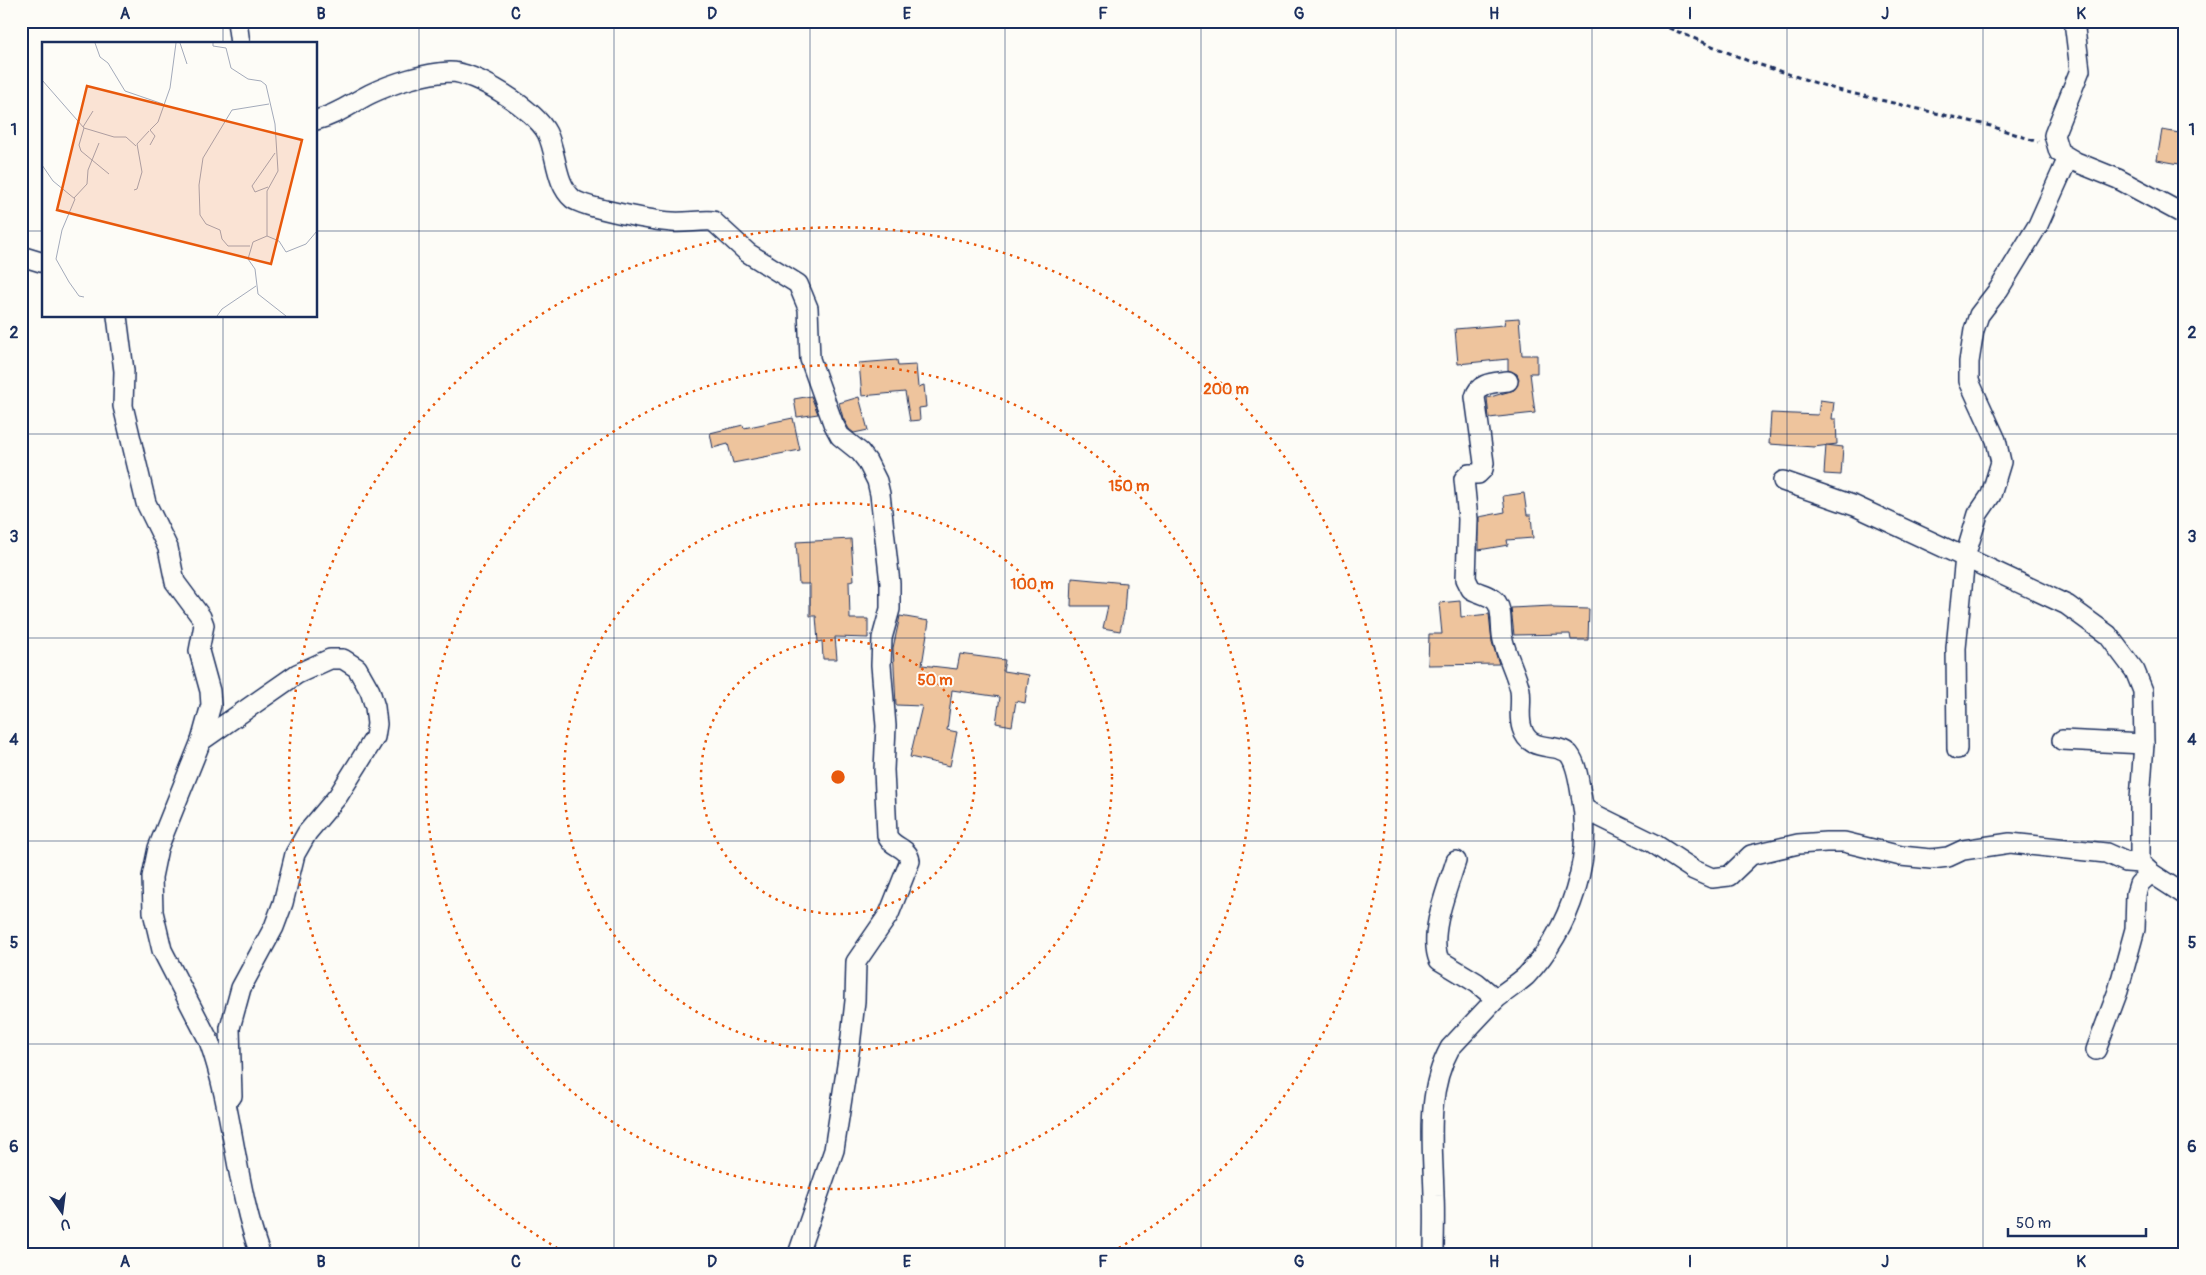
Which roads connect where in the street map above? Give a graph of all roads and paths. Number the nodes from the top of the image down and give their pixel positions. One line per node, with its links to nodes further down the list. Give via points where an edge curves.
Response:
1 (237, 21): 4 (street)
2 (1652, 21): 6 (path, via 1751,62 1838,90 1991,126 2024,136)
3 (2074, 21): 6 (street, via 2080,70 2054,135)
4 (240, 42)
5 (318, 119): 26 (street, via 342,111 382,89 421,77 449,72 470,76 499,92 539,122 548,134 564,188 578,203 658,221 713,221 748,253 794,281 805,296 810,359 832,423 840,436 867,461 880,494 890,583 890,609 882,638 887,835 891,843 906,851 910,861 889,914 856,962 850,1046 834,1150)
6 (2063, 155): 7 (street, via 2118,178); 13 (street, via 2038,225 1979,315 1974,330 1969,381 1996,440 2001,462 1991,495 1978,514)
7 (2185, 215)
8 (21, 256): 9 (street)
9 (42, 262)
10 (117, 318): 15 (street, via 124,370 123,406 146,503 168,548 174,582 204,625 199,652 210,691 210,705)
11 (1508, 380): 18 (street, via 1483,385 1475,398 1484,463 1478,474 1469,474 1464,479 1468,519 1466,580 1471,589 1494,600 1498,606 1503,639 1520,691 1524,733 1540,747 1561,750 1569,755 1577,773)
12 (1783, 482): 13 (street, via 1855,506)
13 (1965, 557): 16 (street, via 2067,605 2108,635 2136,671 2143,691); 17 (street, via 1956,648)
14 (2062, 740): 16 (street)
15 (201, 742): 24 (street, via 158,848 152,877 153,912 162,950 209,1042); 24 (street, via 297,674 330,659 343,658 358,668 375,707 375,737 338,796 307,832 296,854 274,927 241,988 230,1028)
16 (2144, 744): 20 (street, via 2140,799)
17 (1957, 749)
18 (1584, 809): 20 (street, via 1653,843 1712,878 1729,876 1751,855 1798,844 1844,842 1901,856 1931,859 1948,857 1963,850 2010,844 2097,852); 22 (street, via 1581,874 1561,922 1545,953 1525,977)
19 (1456, 861): 22 (street, via 1436,930 1436,954 1439,960)
20 (2146, 868): 21 (street); 23 (street, via 2136,894 2135,929 2118,991)
21 (2185, 895)
22 (1496, 999): 27 (street, via 1450,1048 1433,1102)
23 (2096, 1050)
24 (231, 1121): 25 (street, via 244,1198)
25 (260, 1254)
26 (798, 1254)
27 (1434, 1254)

